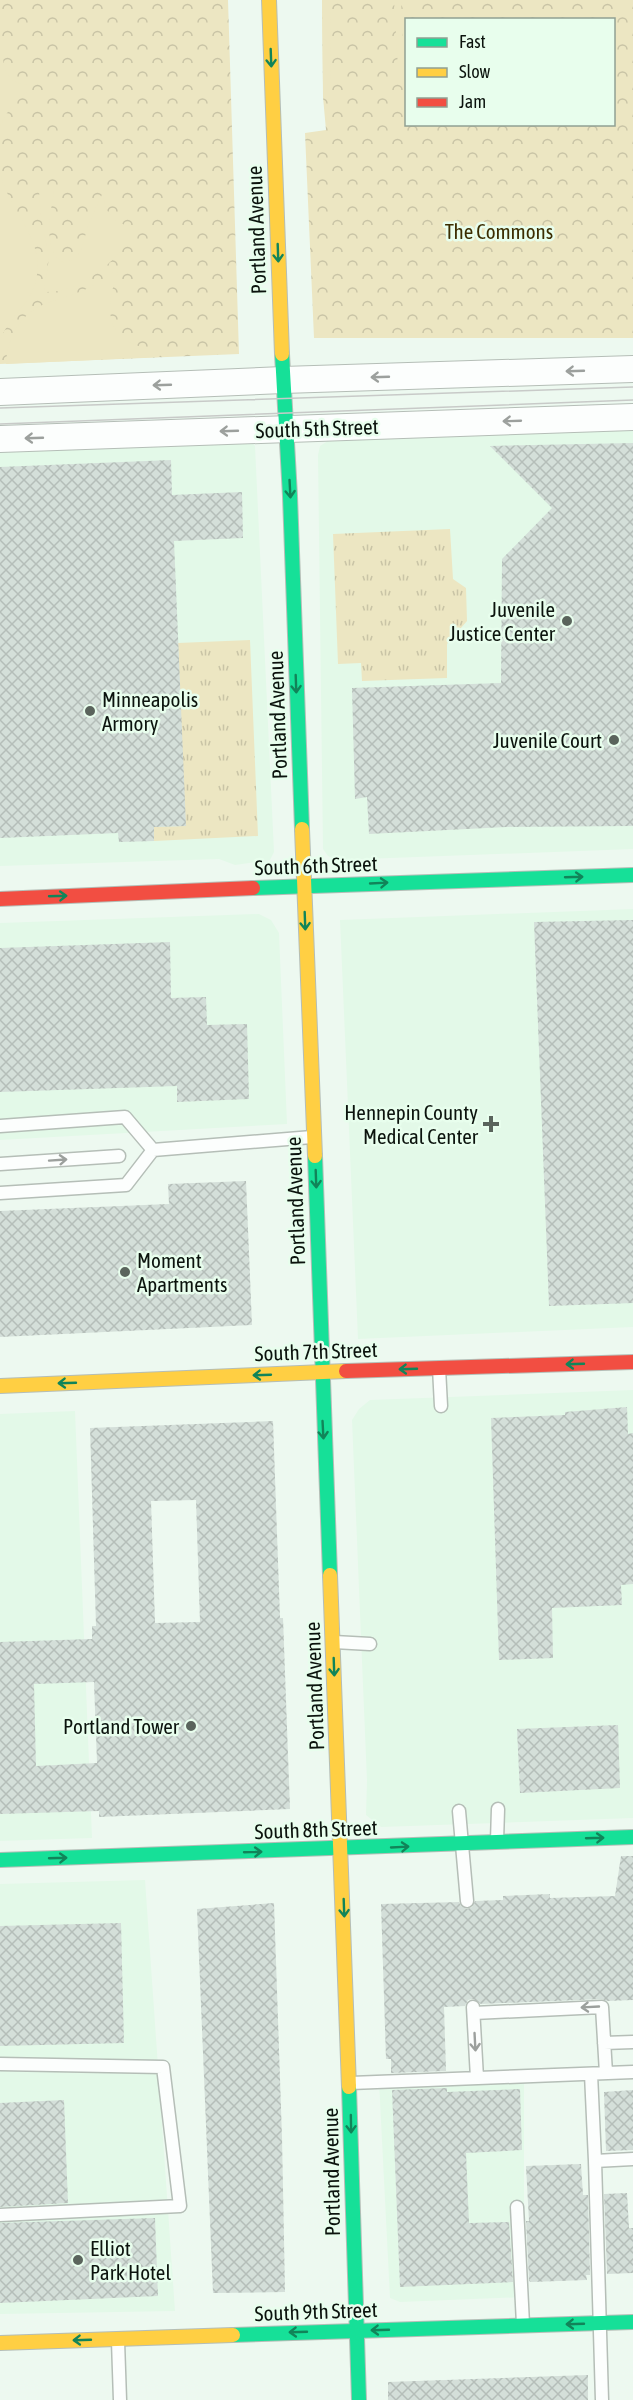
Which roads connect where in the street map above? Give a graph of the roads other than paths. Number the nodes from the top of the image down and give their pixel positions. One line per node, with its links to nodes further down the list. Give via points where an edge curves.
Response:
1 (269, 0): 3 (street, Portland Avenue, one-way to 3)
2 (633, 369): 3 (street, one-way to 3)
3 (283, 380): 4 (street, one-way to 4); 6 (street, Portland Avenue)
4 (0, 392)
5 (633, 417): 6 (street, South 5th Street, one-way to 6)
6 (287, 431): 7 (street, South 5th Street, one-way to 7); 9 (street, Portland Avenue, one-way to 9)
7 (0, 440)
8 (633, 875): 9 (street, South 6th Street, one-way to 8)
9 (304, 886): 10 (street, South 6th Street, one-way to 9); 12 (street, Portland Avenue, one-way to 12)
10 (0, 899)
11 (0, 1126): 13 (lane, via 125,1117)
12 (314, 1137): 13 (lane); 19 (street, Portland Avenue, one-way to 19)
13 (153, 1150): 16 (lane, via 126,1185)
14 (119, 1156): 15 (lane, one-way to 14)
15 (0, 1164)
16 (0, 1193)
17 (633, 1362): 18 (street, South 7th Street, one-way to 18)
18 (439, 1368): 19 (street, South 7th Street, one-way to 19); 21 (lane)
19 (321, 1372): 20 (street, South 7th Street, one-way to 20); 22 (street, Portland Avenue, one-way to 22)
20 (0, 1386)
21 (441, 1406)
22 (333, 1642): 23 (lane); 29 (street, Portland Avenue, one-way to 29)
23 (370, 1644)
24 (498, 1809): 27 (lane)
25 (459, 1811): 28 (lane)
26 (633, 1837): 27 (street, South 8th Street, one-way to 26)
27 (497, 1842): 28 (street, South 8th Street)
28 (463, 1843): 29 (street, South 8th Street, one-way to 28); 31 (lane)
29 (342, 1849): 30 (street, South 8th Street, one-way to 29); 39 (street, Portland Avenue, one-way to 39)
30 (0, 1860)
31 (467, 1901)
32 (633, 2042): 33 (lane)
33 (604, 2043): 36 (lane); 38 (lane, one-way to 38, via 602,2007 473,2010)
34 (0, 2064): 43 (lane, via 162,2067 180,2206)
35 (633, 2072): 36 (lane)
36 (606, 2073): 37 (lane)
37 (591, 2074): 38 (lane); 41 (lane)
38 (477, 2078): 39 (lane)
39 (350, 2084): 47 (street, Portland Avenue, one-way to 47)
40 (633, 2160): 41 (lane)
41 (595, 2161): 45 (lane)
42 (517, 2207): 46 (lane)
43 (0, 2215)
44 (633, 2322): 45 (street, South 9th Street)
45 (600, 2323): 46 (street, South 9th Street, one-way to 46); 52 (lane)
46 (523, 2325): 47 (street, South 9th Street, one-way to 47)
47 (356, 2331): 48 (street, South 9th Street, one-way to 48); 51 (street, Portland Avenue)
48 (118, 2338): 49 (street, South 9th Street, one-way to 49); 50 (lane)
49 (0, 2343)
50 (120, 2400)
51 (359, 2400)
52 (603, 2400)

